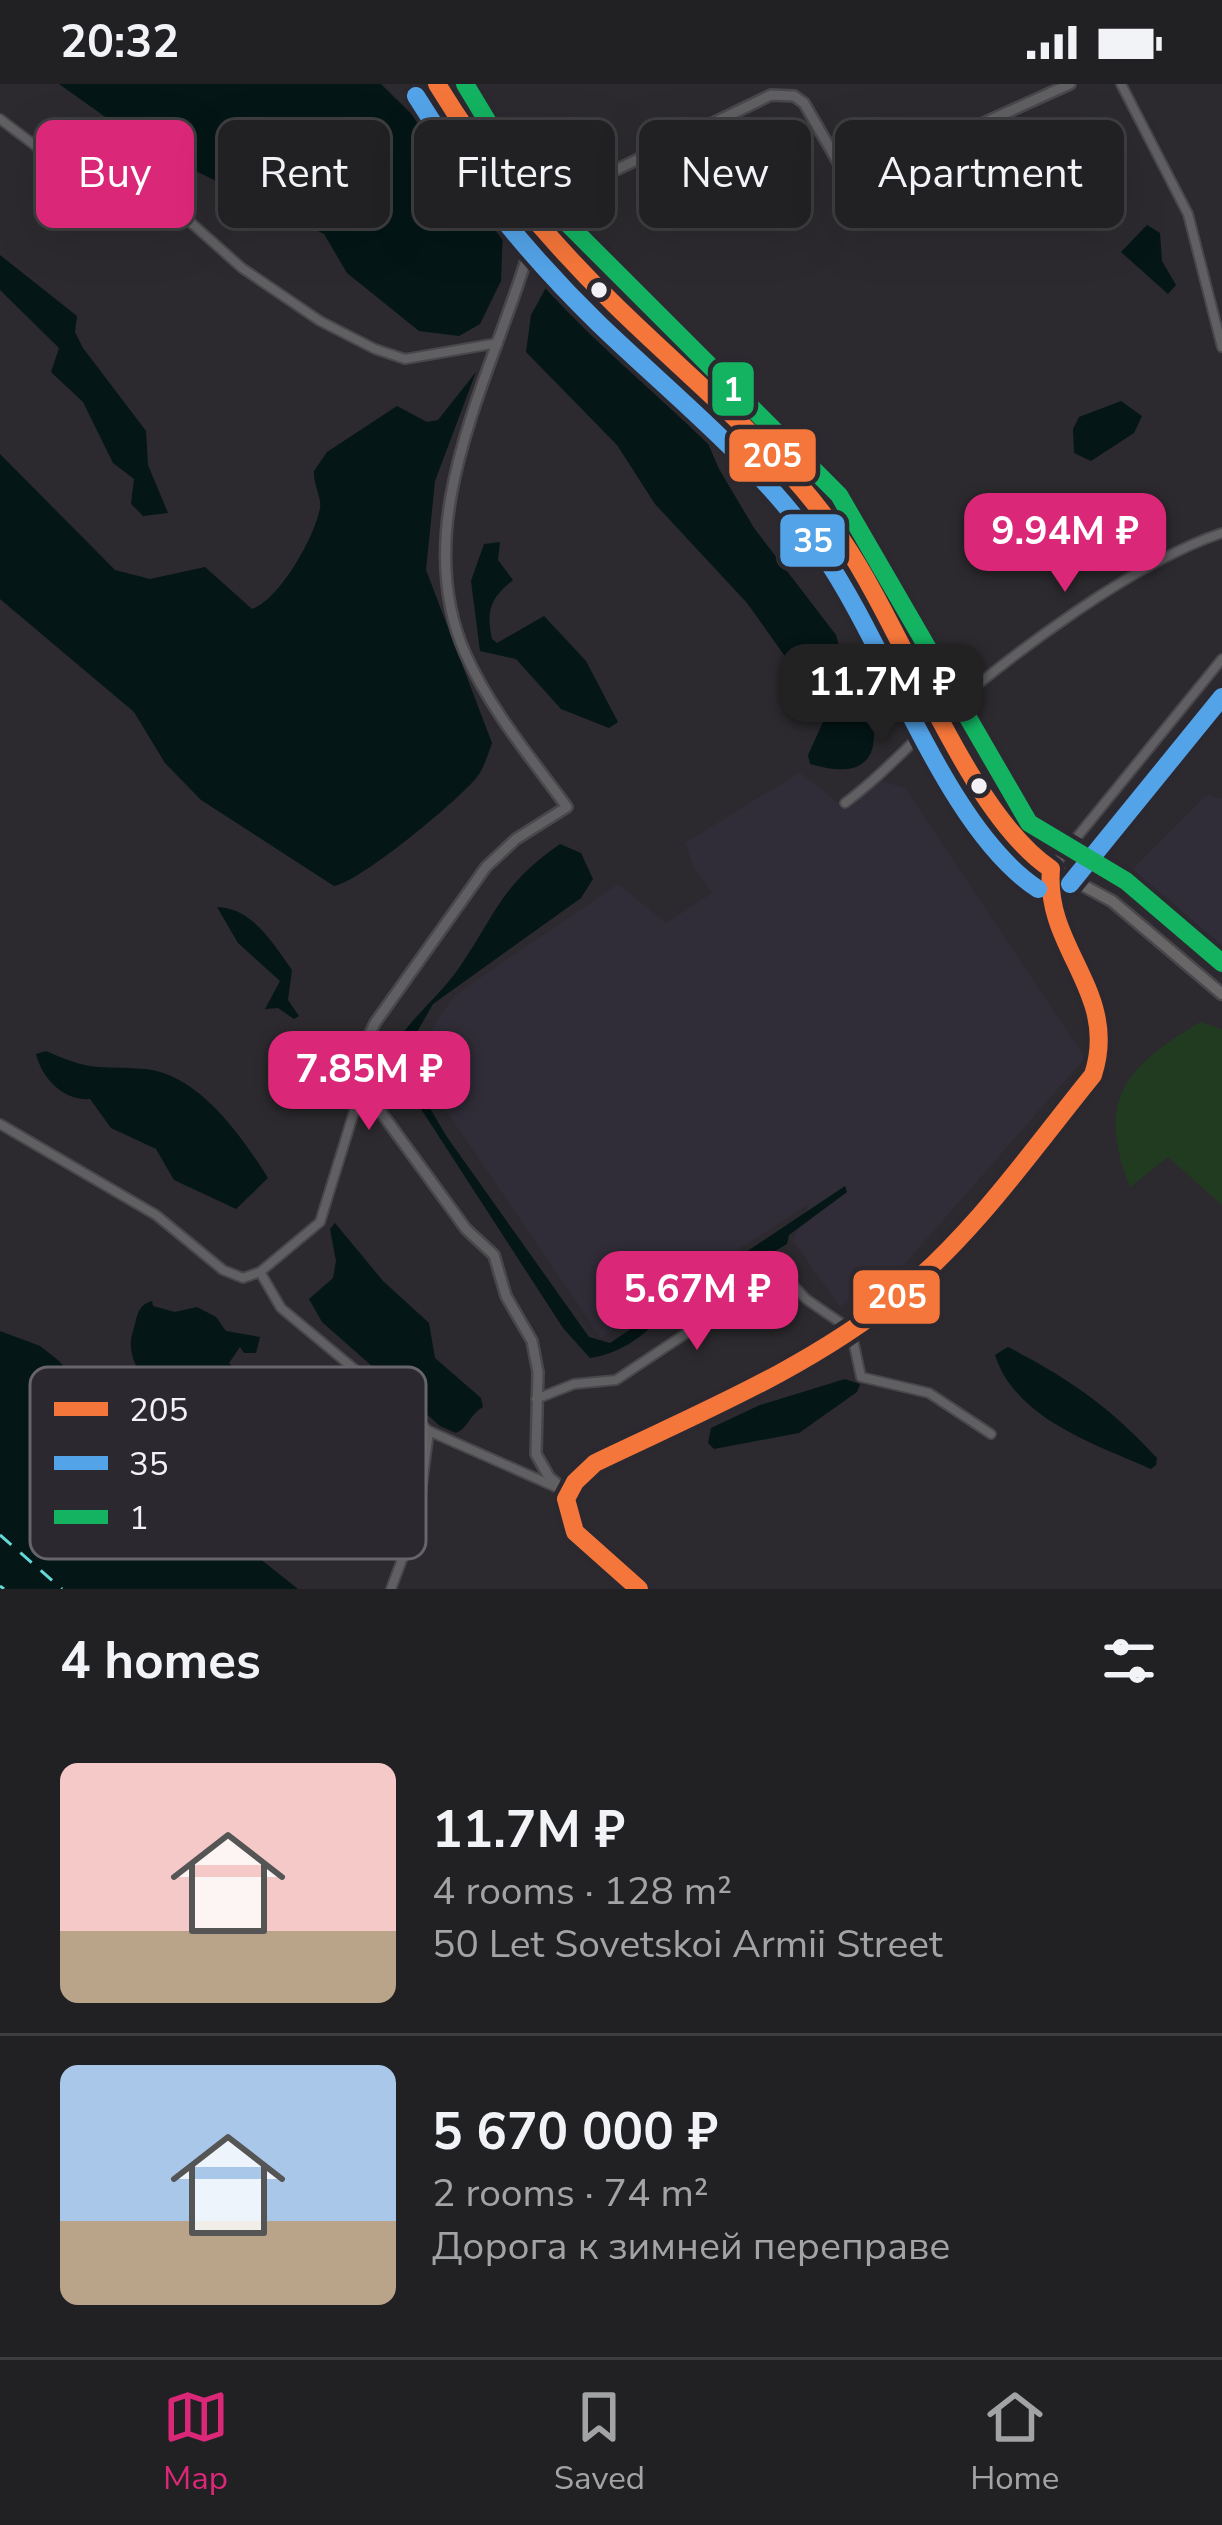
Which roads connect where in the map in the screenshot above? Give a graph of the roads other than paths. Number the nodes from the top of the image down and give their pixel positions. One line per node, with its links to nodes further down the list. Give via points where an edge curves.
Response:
1 (437, 84): 6 (main road)
2 (1070, 84): 4 (street)
3 (1120, 84): 11 (street, via 1188,214)
4 (1048, 88): 7 (street, via 864,177 842,170 804,103 771,94)
5 (0, 119): 10 (street, via 65,168 134,172 242,268 375,349 405,359)
6 (459, 120)
7 (615, 170)
8 (535, 228): 10 (street)
9 (538, 228): 14 (main road, via 819,508)
10 (499, 343): 18 (street, via 458,466 446,580 479,680 567,807 486,867 376,1023 360,1055)
11 (1222, 347)
12 (1222, 532): 14 (street, via 1079,611)
13 (1222, 659): 16 (street)
14 (942, 715): 15 (street, via 889,771); 16 (main road, via 1010,838)
15 (845, 802)
16 (1052, 869): 17 (main road, via 1112,901); 21 (main road, via 1048,902 1097,1011 1100,1063 971,1226)
17 (1222, 994)
18 (362, 1086): 20 (street, via 320,1222); 23 (street, via 466,1229 494,1255 532,1341)
19 (0, 1124): 20 (street, via 156,1215 230,1275)
20 (260, 1272): 22 (street, via 280,1308)
21 (851, 1330): 23 (street, via 780,1271 616,1380); 26 (street, via 861,1377 929,1393); 28 (main road, via 789,1369 595,1463)
22 (353, 1367)
23 (536, 1399): 28 (street, via 536,1454)
24 (426, 1429): 25 (street)
25 (429, 1431): 27 (street); 28 (street)
26 (991, 1434)
27 (426, 1454)
28 (568, 1493): 31 (main road, via 571,1530)
29 (402, 1559): 30 (street)
30 (391, 1589)
31 (639, 1589)

